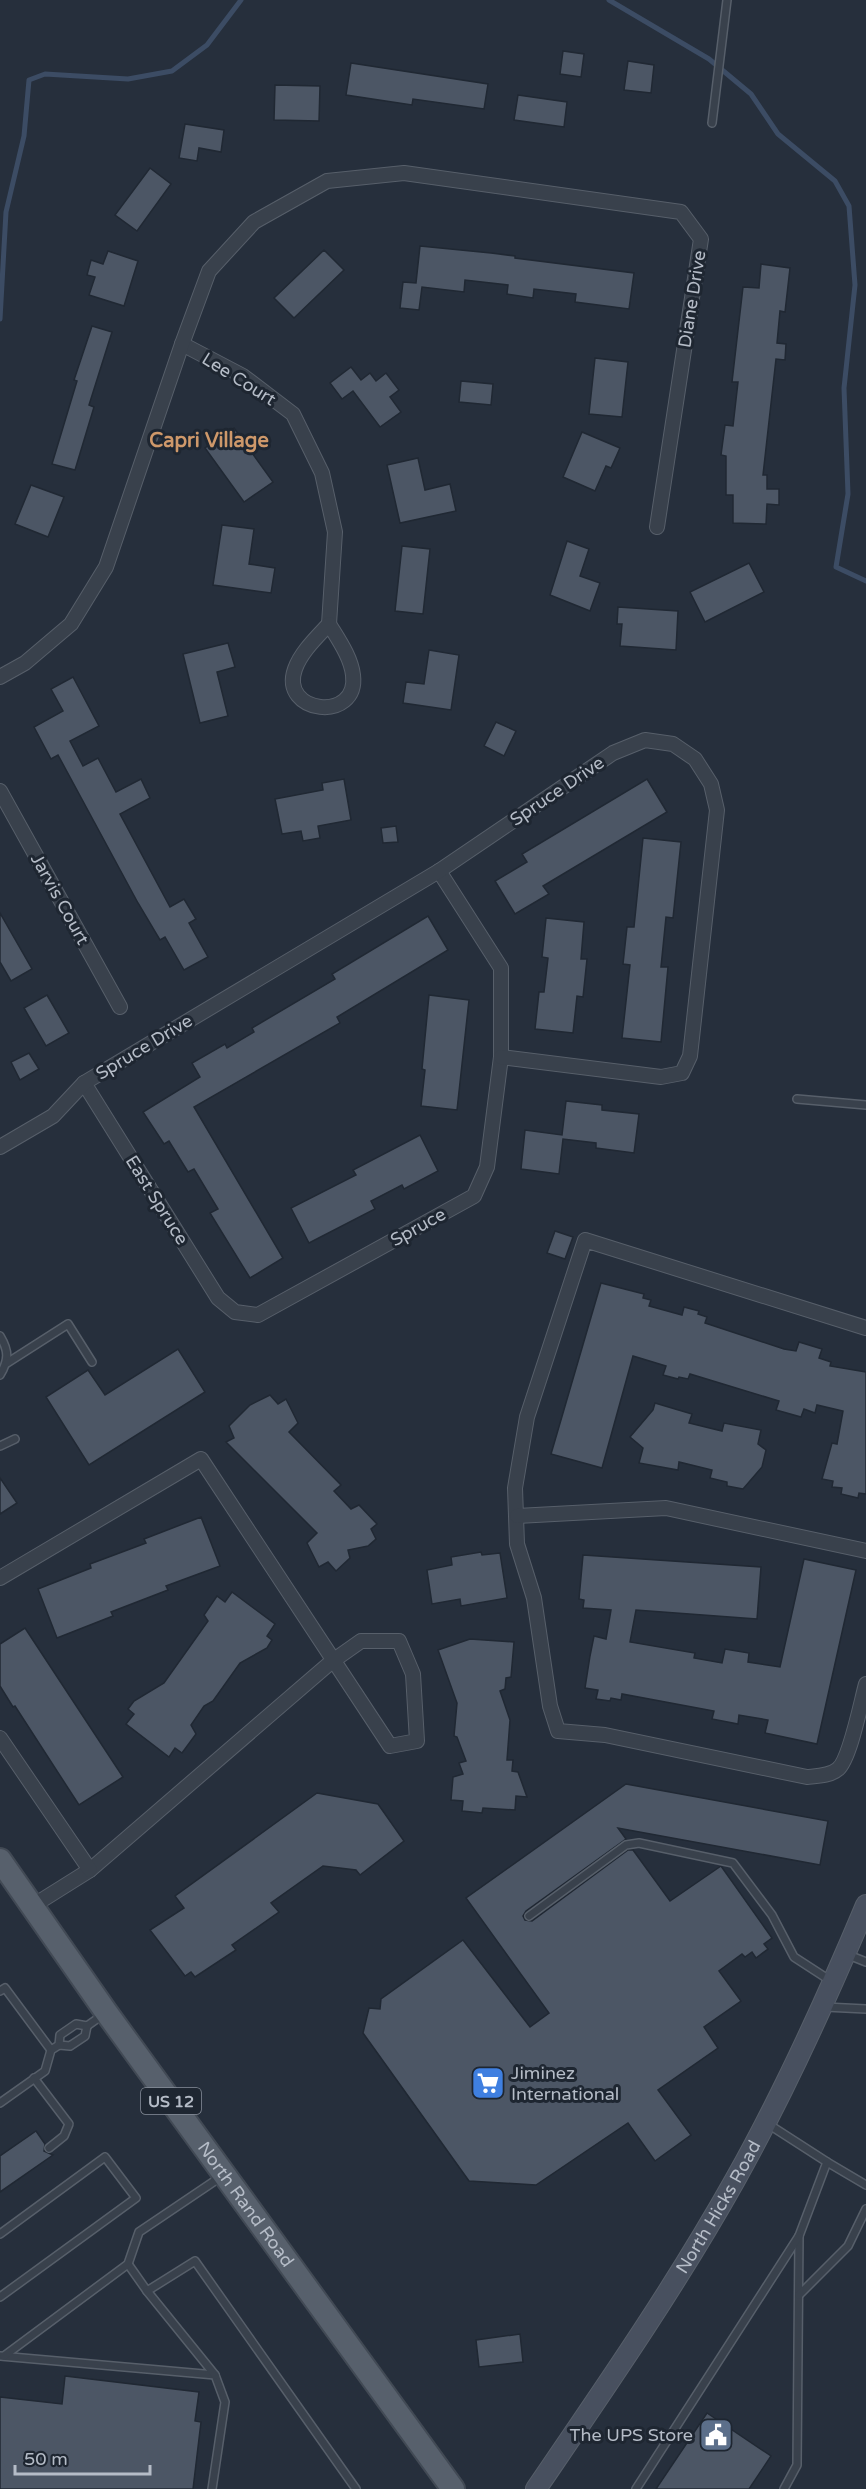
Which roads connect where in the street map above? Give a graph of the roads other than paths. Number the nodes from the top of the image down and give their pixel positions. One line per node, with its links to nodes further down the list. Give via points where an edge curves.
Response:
1 (727, 0): 2 (lane)
2 (712, 123)
3 (182, 344): 4 (street, Diane Drive, via 210,271 254,222 327,181 404,173 681,212 701,239); 5 (street, Lee Court, via 243,376 293,414 322,473 335,532); 6 (street, Diane Drive, via 106,567 71,624 25,663)
4 (657, 527)
5 (329, 624): 5 (street, via 306,650 293,678 299,696 315,708 335,706 349,693 352,684 350,665)
6 (0, 677)
7 (0, 791): 9 (street, Jarvis Court)
8 (439, 871): 10 (street, Spruce, via 501,968); 10 (street, Spruce Drive, via 613,753 645,740 673,744 695,759 711,784 717,810 690,1056 682,1073 661,1077); 11 (street, Spruce Drive)
9 (120, 1007)
10 (501, 1057): 15 (street, Spruce, via 487,1167 474,1196 258,1315)
11 (84, 1083): 14 (street, Spruce Drive, via 53,1116); 15 (street, East Spruce, via 218,1298)
12 (796, 1099): 13 (lane)
13 (866, 1105)
14 (0, 1147)
15 (235, 1312)
16 (60, 1317): 17 (lane)
17 (68, 1324): 20 (lane); 21 (lane)
18 (866, 1328): 25 (street, via 585,1240 527,1417 516,1488)
19 (0, 1336): 21 (lane, via 7,1349)
20 (92, 1362)
21 (7, 1363): 22 (lane)
22 (0, 1375)
23 (15, 1439): 24 (lane)
24 (0, 1446)
25 (517, 1516): 26 (street, via 666,1508); 29 (street, via 517,1544 534,1598 550,1706 558,1731 605,1735 807,1777 829,1774 840,1768 848,1752)
26 (866, 1551)
27 (0, 1578): 28 (street, via 201,1459)
28 (334, 1660): 28 (street, via 362,1641 399,1641 413,1674 417,1741 390,1746); 32 (street)
29 (866, 1684)
30 (0, 1738): 32 (street)
31 (0, 1860): 34 (main road, North Rand Road / US 12)
32 (90, 1870): 34 (street)
33 (866, 1905): 36 (main road, North Hicks Road)
34 (31, 1907): 42 (main road, North Rand Road / US 12)
35 (530, 1916): 38 (lane, via 626,1845 639,1843 733,1863 772,1915 794,1957)
36 (846, 1953): 37 (lane); 38 (main road, North Hicks Road)
37 (866, 1962)
38 (833, 1982): 40 (main road, North Hicks Road)
39 (0, 1991): 45 (lane, via 5,1988)
40 (822, 2007): 41 (lane); 48 (main road, North Hicks Road)
41 (866, 2009)
42 (106, 2012): 43 (lane); 51 (main road, North Rand Road / US 12)
43 (87, 2026): 44 (lane, via 85,2036 70,2046); 44 (lane, via 76,2024 60,2035)
44 (59, 2045): 45 (lane)
45 (51, 2050): 46 (lane, via 45,2070)
46 (34, 2078): 47 (lane); 49 (lane, via 69,2124 64,2136)
47 (0, 2103)
48 (765, 2123): 50 (lane); 65 (main road, North Hicks Road, via 735,2181 642,2333)
49 (49, 2148)
50 (827, 2162): 52 (lane); 55 (lane)
51 (225, 2174): 56 (lane, via 139,2232); 64 (main road, North Rand Road / US 12)
52 (866, 2186)
53 (866, 2209): 58 (lane, via 848,2246)
54 (0, 2234): 59 (lane, via 105,2157 136,2198)
55 (799, 2236): 58 (lane); 66 (lane)
56 (128, 2264): 57 (lane); 60 (lane)
57 (147, 2290): 61 (lane); 63 (lane, via 195,2261)
58 (799, 2295): 67 (lane, via 797,2464)
59 (0, 2297)
60 (2, 2356): 61 (lane)
61 (214, 2375): 62 (lane, via 225,2402)
62 (212, 2489)
63 (356, 2489)
64 (453, 2489)
65 (536, 2489)
66 (636, 2489)
67 (784, 2489)

